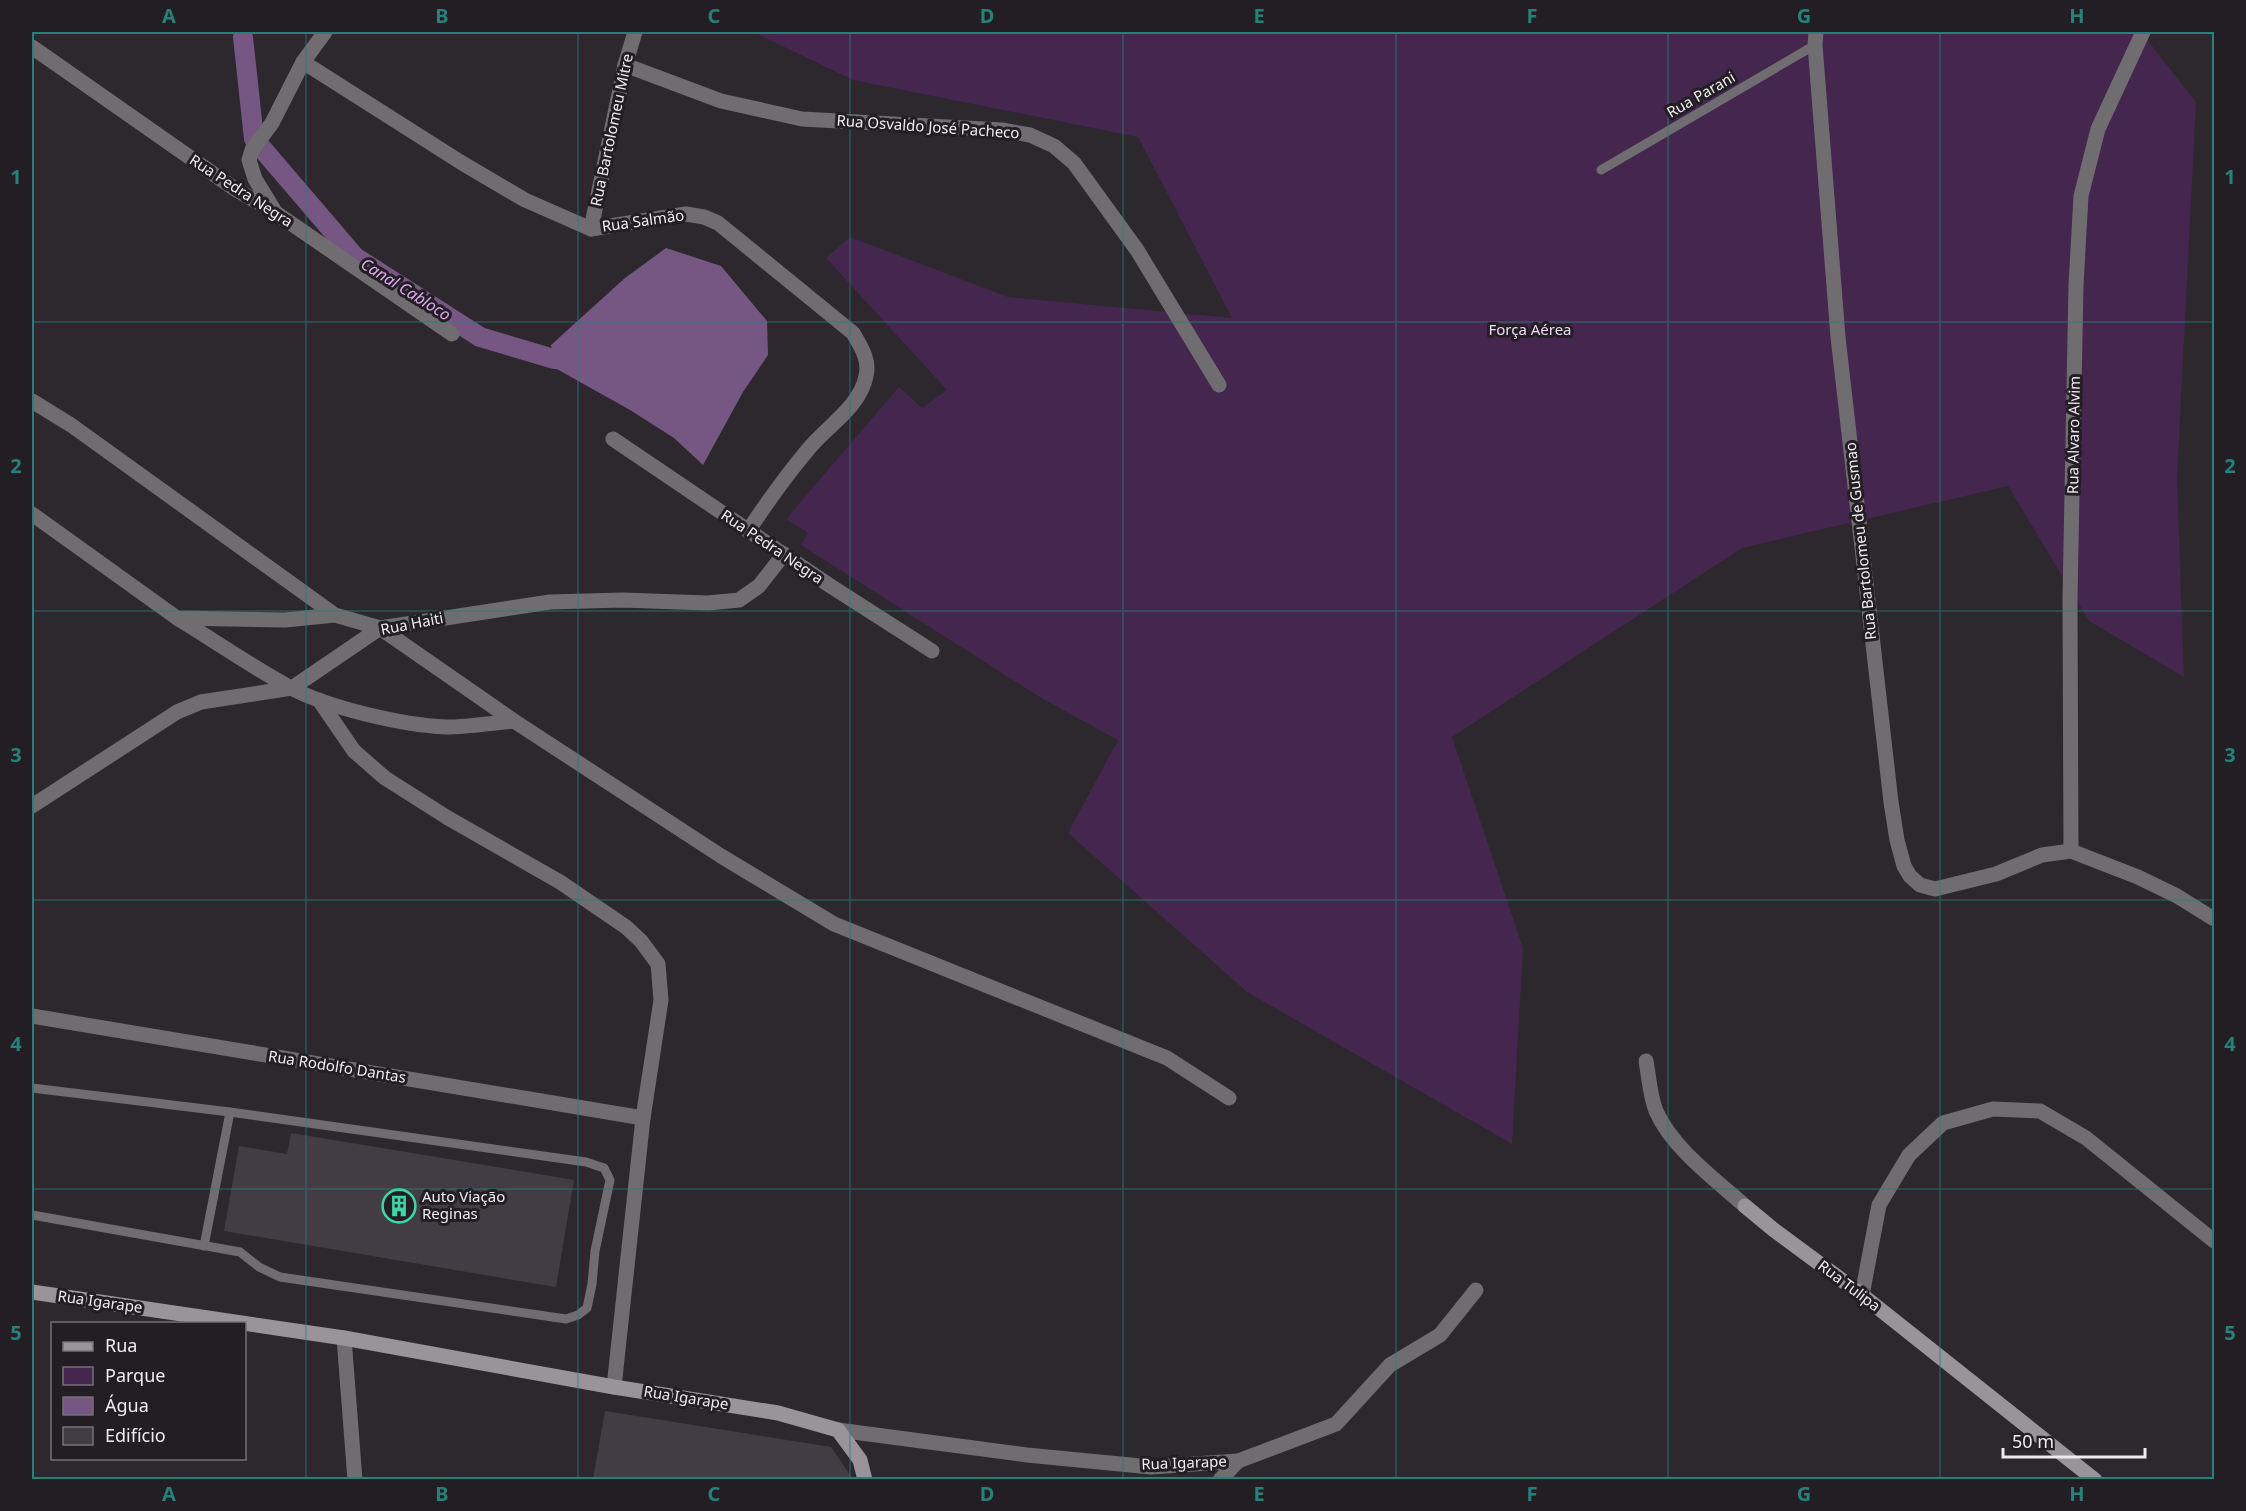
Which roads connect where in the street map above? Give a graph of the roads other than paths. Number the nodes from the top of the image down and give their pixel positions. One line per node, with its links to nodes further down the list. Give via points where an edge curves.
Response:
1 (325, 32): 6 (street)
2 (635, 32): 7 (street, Rua Bartolomeu Mitre)
3 (2143, 32): 26 (street, Rua Alvaro Alvim, via 2098,129 2081,196 2070,598)
4 (1816, 38): 8 (lane, Rua Parani); 26 (street, Rua Bartolomeu de Gusmao, via 1839,349 1891,802 1904,866 1920,885 1935,889 1996,874 2042,855)
5 (32, 47): 9 (street, Rua Pedra Negra, via 235,189)
6 (303, 62): 9 (street, via 249,160 255,179); 10 (street, Rua Salmão, via 525,200)
7 (625, 65): 10 (street, Rua Bartolomeu Mitre); 12 (street, Rua Osvaldo José Pacheco, via 721,101 763,112 802,119 1002,130 1030,135 1054,146 1074,163 1137,250)
8 (1601, 170)
9 (276, 213): 11 (street, Rua Pedra Negra)
10 (591, 228): 16 (street, Rua Salmão, via 686,214 718,223 840,321 864,351 866,377 856,399 807,450)
11 (452, 334)
12 (1219, 385)
13 (32, 401): 18 (street)
14 (614, 439): 16 (street, Rua Pedra Negra)
15 (32, 514): 19 (street)
16 (748, 531): 17 (street, Rua Pedra Negra)
17 (784, 554): 20 (street, Rua Haiti, via 759,586 739,600 550,602); 21 (street, Rua Pedra Negra)
18 (334, 615): 19 (street, via 285,620); 20 (street)
19 (177, 618): 22 (street)
20 (380, 628): 22 (street, Rua Haiti); 24 (street)
21 (932, 651)
22 (292, 688): 23 (street); 25 (street, Rua Haiti, via 201,702 177,712)
23 (319, 700): 24 (street, via 416,724 448,727); 33 (street, via 354,751 385,778 560,882 641,940 658,964 661,1000)
24 (514, 721): 31 (street, via 834,924 1167,1058)
25 (32, 806)
26 (2071, 851): 27 (street, via 2138,877)
27 (2214, 919)
28 (32, 1016): 33 (street, Rua Rodolfo Dantas)
29 (1646, 1060): 34 (street, Rua Tulipa, via 1656,1110 1666,1128 1682,1149)
30 (32, 1088): 32 (lane)
31 (1229, 1098)
32 (230, 1112): 37 (lane); 37 (lane, via 586,1162 604,1168 610,1180 592,1284 587,1308 566,1319 280,1277 240,1252)
33 (643, 1118): 44 (street)
34 (1745, 1206): 40 (main road, Rua Tulipa)
35 (32, 1215): 37 (lane)
36 (2214, 1241): 40 (street, via 2086,1138 2040,1111 1993,1109 1943,1123 1909,1155 1879,1205)
37 (204, 1245)
38 (1476, 1290): 46 (street, Rua Igarape, via 1440,1335 1390,1365 1336,1424)
39 (32, 1292): 41 (main road, Rua Igarape)
40 (1862, 1295): 50 (main road, Rua Tulipa)
41 (235, 1322)
42 (246, 1324): 43 (main road, Rua Igarape)
43 (344, 1338): 44 (main road, Rua Igarape); 47 (street)
44 (614, 1387): 45 (main road, Rua Igarape, via 778,1413)
45 (838, 1430): 46 (street, Rua Igarape, via 1151,1467); 48 (main road, via 860,1460)
46 (1238, 1461): 49 (street)
47 (355, 1479)
48 (865, 1479)
49 (1220, 1479)
50 (2095, 1479)

